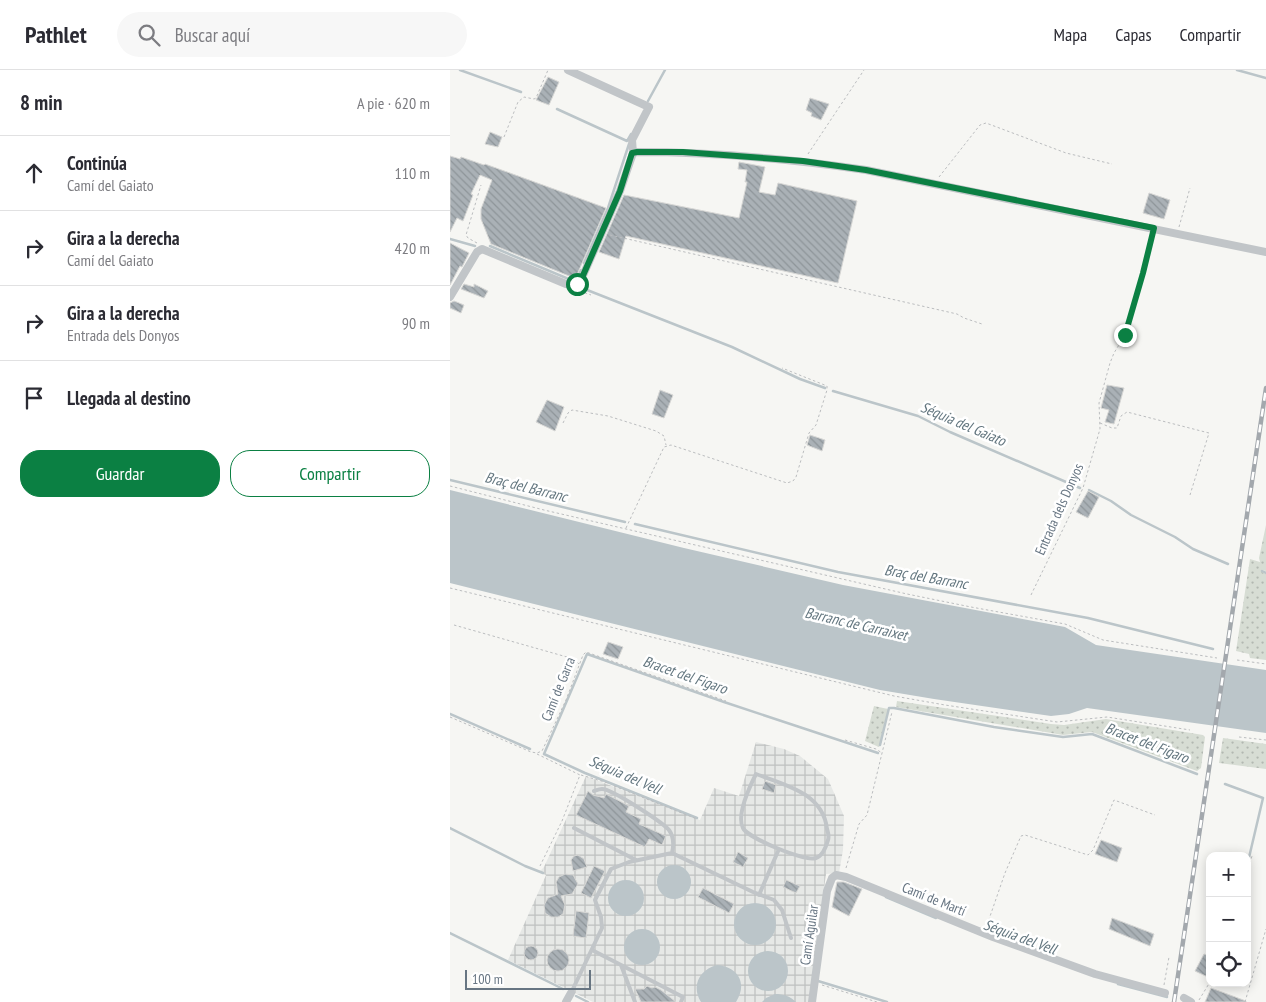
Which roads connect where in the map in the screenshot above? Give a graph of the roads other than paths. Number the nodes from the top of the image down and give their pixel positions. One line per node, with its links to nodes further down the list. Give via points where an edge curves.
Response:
1 (568, 70): 2 (street, via 649,107 632,140)
2 (632, 153): 3 (street, via 683,152 803,161 866,170); 4 (street, via 620,191 577,284 566,284 482,249)
3 (1266, 252)
4 (450, 297)
5 (594, 791): 8 (lane, via 602,789 613,793 669,830 674,844)
6 (574, 828): 9 (lane)
7 (779, 848): 7 (lane, via 810,859 817,858 824,853 828,839 826,818 804,793 756,774 741,814 743,828 748,834); 11 (lane)
8 (672, 853): 9 (lane); 11 (lane)
9 (636, 860): 13 (lane, via 611,869 595,900 602,928)
10 (840, 876): 16 (street, Camí de Martí, via 1095,974); 20 (street, Camí Aguilar, via 832,878 827,891)
11 (759, 895): 12 (lane, via 774,900 782,910)
12 (791, 938)
13 (592, 950): 14 (lane); 15 (lane)
14 (621, 965): 18 (lane); 19 (lane, via 683,997)
15 (571, 993): 17 (street)
16 (1163, 993)
17 (566, 1002)
18 (635, 1002)
19 (681, 1002)
20 (812, 1002)

